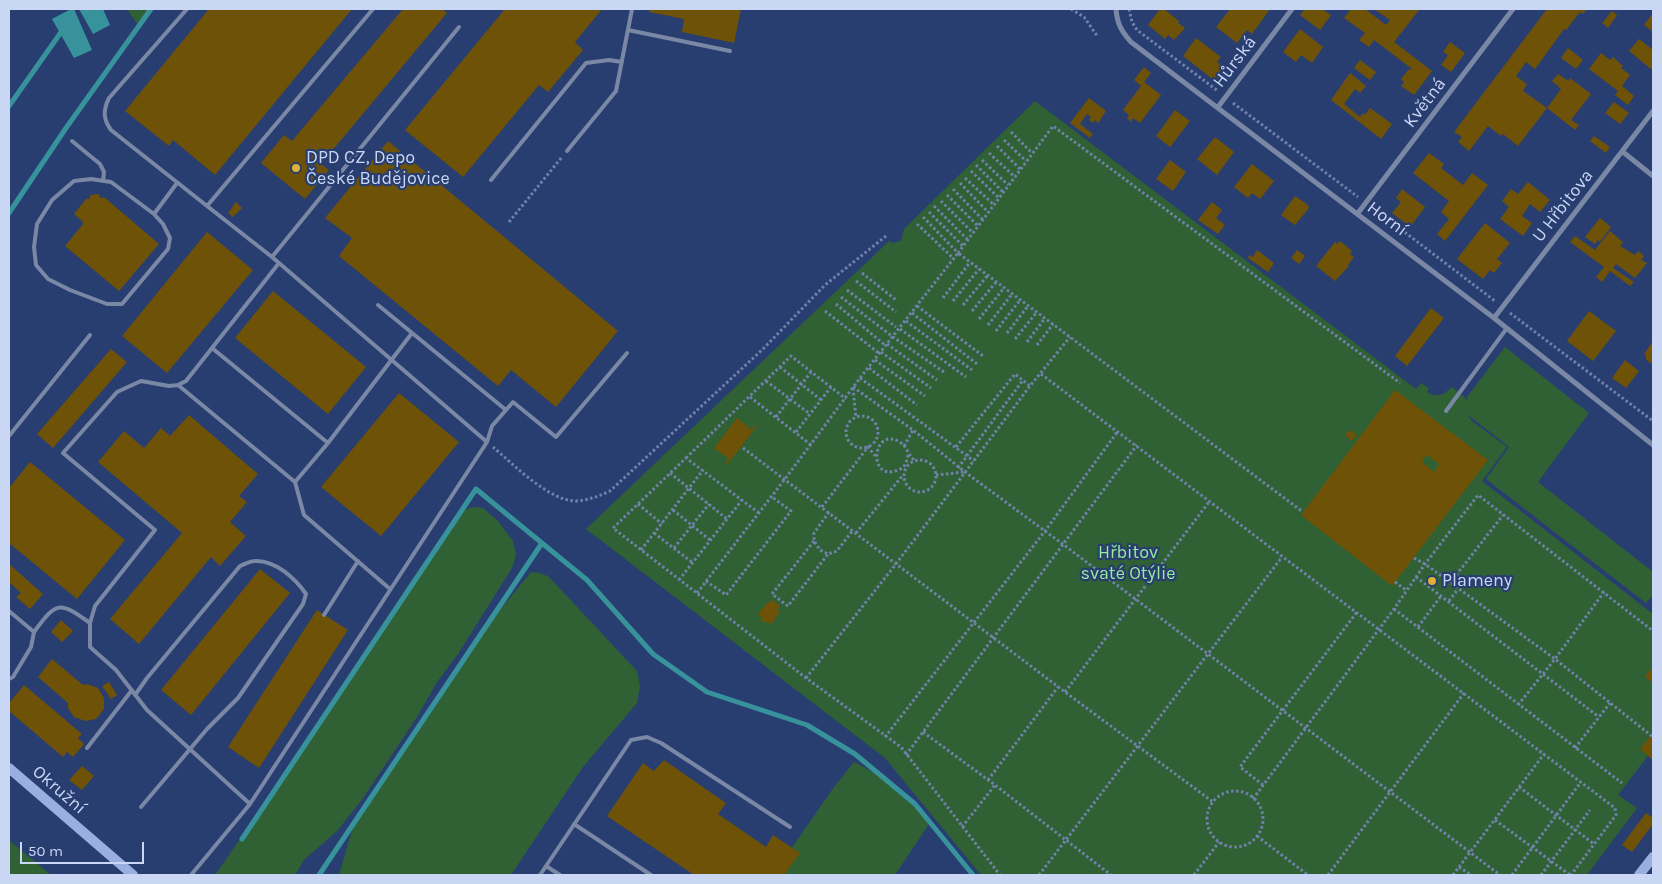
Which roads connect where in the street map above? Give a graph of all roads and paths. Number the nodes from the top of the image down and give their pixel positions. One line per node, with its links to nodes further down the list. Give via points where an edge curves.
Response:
1 (187, 9): 35 (lane, via 109,98 104,116 111,130)
2 (373, 9): 45 (lane)
3 (632, 9): 10 (lane)
4 (1071, 9): 11 (path, via 1084,17)
5 (1116, 9): 15 (street, Horní, via 1121,31 1131,42)
6 (1129, 9): 14 (path, via 1137,30)
7 (1292, 9): 14 (street, Hůrská)
8 (1513, 9): 43 (street, Květná)
9 (459, 27): 61 (lane)
10 (628, 30): 12 (lane); 13 (lane)
11 (1098, 37)
12 (730, 51)
13 (622, 62): 21 (lane, via 616,91); 33 (lane, via 586,62)
14 (1226, 97): 15 (street, Hůrská); 43 (path)
15 (1218, 107): 49 (street, Horní)
16 (1653, 111): 22 (street, U Hřbitova)
17 (1011, 132): 24 (path)
18 (1004, 140): 26 (path)
19 (72, 141): 34 (lane, via 100,164 104,172)
20 (997, 146): 28 (path)
21 (567, 151): 53 (path)
22 (1623, 152): 30 (street); 83 (street, U Hřbitova)
23 (989, 153): 31 (path)
24 (1032, 153): 26 (path); 125 (path, via 1053,126)
25 (982, 160): 37 (path)
26 (1026, 161): 28 (path)
27 (976, 165): 39 (path)
28 (1020, 169): 31 (path)
29 (971, 171): 41 (path)
30 (1653, 176)
31 (1015, 177): 37 (path)
32 (965, 178): 44 (path)
33 (491, 180)
34 (103, 181): 50 (lane, via 111,182); 50 (lane, via 74,181 52,200 37,224 36,265 48,279 107,304 122,304 168,249 170,238)
35 (177, 183): 45 (lane); 50 (lane)
36 (960, 183): 48 (path)
37 (1008, 185): 39 (path)
38 (953, 189): 52 (path)
39 (1003, 192): 41 (path)
40 (947, 194): 55 (path)
41 (999, 198): 44 (path)
42 (942, 201): 56 (path)
43 (1366, 203): 49 (street, Květná); 83 (path)
44 (994, 205): 48 (path)
45 (207, 206): 61 (lane)
46 (934, 206): 58 (path)
47 (929, 212): 59 (path)
48 (988, 212): 52 (path)
49 (1358, 213): 90 (street, Horní)
50 (154, 214)
51 (922, 217): 60 (path)
52 (983, 220): 55 (path)
53 (509, 222)
54 (917, 224): 62 (path)
55 (978, 226): 56 (path)
56 (973, 233): 58 (path)
57 (886, 236): 150 (path, via 824,286 763,349 610,491 590,499 575,501 561,498 537,483)
58 (968, 240): 59 (path)
59 (963, 246): 60 (path)
60 (958, 253): 62 (path); 63 (path)
61 (272, 257): 64 (lane)
62 (954, 259): 81 (path)
63 (970, 262): 65 (path); 74 (path)
64 (279, 263): 107 (lane); 111 (lane)
65 (979, 268): 67 (path); 77 (path)
66 (862, 273): 75 (path)
67 (988, 275): 69 (path); 80 (path)
68 (856, 281): 86 (path)
69 (996, 282): 70 (path); 85 (path)
70 (1004, 288): 72 (path); 91 (path)
71 (847, 290): 95 (path)
72 (1012, 294): 76 (path); 94 (path)
73 (840, 297): 101 (path)
74 (942, 298)
75 (896, 300)
76 (1020, 300): 82 (path); 97 (path)
77 (953, 301)
78 (836, 304): 105 (path)
79 (378, 305): 98 (lane)
80 (963, 305)
81 (917, 306): 88 (path); 110 (path)
82 (1028, 306): 87 (path); 99 (path)
83 (1503, 307): 90 (street, U Hřbitova); 143 (path)
84 (825, 311): 109 (path)
85 (972, 311)
86 (896, 312)
87 (1037, 312): 89 (path); 103 (path)
88 (912, 313): 92 (path); 113 (path)
89 (1045, 318): 93 (path); 104 (path)
90 (1494, 318): 96 (street, Horní)
91 (979, 319)
92 (906, 321): 95 (path); 116 (path)
93 (1053, 324): 102 (path); 106 (path)
94 (988, 325)
95 (898, 328): 101 (path); 121 (path)
96 (1507, 328): 139 (lane); 154 (street, Horní)
97 (996, 331)
98 (412, 333): 111 (lane); 138 (lane)
99 (1007, 333)
100 (90, 335): 147 (lane)
101 (893, 337): 105 (path); 118 (path)
102 (1070, 337): 119 (path); 183 (path)
103 (1016, 339)
104 (1027, 342)
105 (887, 345): 109 (path); 122 (path)
106 (1037, 345)
107 (212, 348): 127 (lane, via 186,381); 151 (lane)
108 (627, 353): 138 (lane, via 556,437 513,402)
109 (881, 353): 112 (path); 131 (path)
110 (983, 356)
111 (391, 359): 150 (lane); 151 (lane)
112 (875, 360): 115 (path); 132 (path)
113 (977, 364)
114 (780, 368): 117 (path, via 791,356); 124 (path); 126 (path)
115 (869, 368): 120 (path); 137 (path)
116 (972, 370)
117 (811, 372): 126 (path); 129 (path)
118 (944, 372)
119 (1041, 374): 128 (path); 145 (path)
120 (860, 378): 130 (path); 157 (path)
121 (966, 378)
122 (937, 380)
123 (1022, 380): 128 (path); 157 (path, via 1015,374); 160 (path)
124 (766, 381): 133 (path); 135 (path)
125 (1400, 383)
126 (802, 384): 135 (path); 136 (path)
127 (178, 385): 173 (lane); 223 (lane, via 141,381 117,392 63,453 154,530 95,606)
128 (1030, 386): 164 (path)
129 (831, 387): 134 (path); 136 (path)
130 (853, 387): 134 (path); 142 (path); 144 (path)
131 (931, 388)
132 (925, 396)
133 (750, 397): 141 (path); 162 (path)
134 (846, 399): 152 (path)
135 (789, 400): 140 (path); 141 (path)
136 (821, 400): 140 (path)
137 (918, 405)
138 (506, 410): 150 (lane, via 492,426)
139 (1446, 411)
140 (810, 414): 146 (path)
141 (776, 417): 146 (path)
142 (856, 418): 148 (path, via 866,417 874,422); 156 (path, via 846,428 847,438 853,446)
143 (1653, 421)
144 (913, 430): 155 (path); 165 (path)
145 (1118, 431): 153 (path); 190 (path)
146 (796, 432): 152 (path)
147 (9, 436)
148 (877, 437): 149 (path); 156 (path)
149 (886, 441): 155 (path, via 896,440); 161 (path, via 878,447)
150 (487, 442): 210 (lane)
151 (328, 443): 173 (lane)
152 (811, 445): 172 (path)
153 (1137, 445): 177 (path); 195 (path)
154 (1653, 445)
155 (904, 446): 159 (path)
156 (868, 447): 161 (path); 180 (path)
157 (956, 447): 160 (path)
158 (743, 448): 172 (path)
159 (908, 455): 163 (path); 167 (path)
160 (968, 456): 164 (path); 165 (path)
161 (876, 457): 167 (path, via 883,469)
162 (686, 458): 166 (path); 169 (path)
163 (915, 461): 170 (path, via 929,462); 171 (path, via 907,467)
164 (974, 461): 168 (path)
165 (958, 468): 168 (path)
166 (703, 470): 174 (path); 176 (path)
167 (898, 471): 171 (path)
168 (965, 472): 170 (path); 190 (path); 203 (path)
169 (670, 473): 174 (path); 178 (path)
170 (936, 475): 171 (path, via 934,484 922,492 908,486)
171 (904, 476): 192 (path)
172 (785, 479): 175 (path); 180 (path)
173 (295, 482): 201 (lane, via 304,515)
174 (688, 489): 179 (path); 181 (path)
175 (772, 497): 184 (path); 207 (path, via 791,511 726,596)
176 (742, 500): 184 (path); 186 (path)
177 (1209, 502): 199 (path); 216 (path)
178 (638, 504): 187 (path); 197 (path, via 613,528)
179 (709, 504): 186 (path); 188 (path)
180 (822, 507): 182 (path)
181 (673, 510): 187 (path); 188 (path)
182 (829, 512): 189 (path); 194 (path, via 814,533)
183 (1303, 512)
184 (759, 513): 207 (path)
185 (1503, 515): 204 (path, via 1478,495); 209 (path); 213 (path)
186 (727, 519): 193 (path)
187 (662, 524): 191 (path)
188 (692, 525): 193 (path); 196 (path)
189 (853, 530): 192 (path); 198 (path, via 837,551)
190 (1044, 530): 195 (path); 222 (path)
191 (654, 533): 196 (path); 197 (path)
192 (856, 533): 203 (path)
193 (710, 540): 202 (path)
194 (814, 542): 198 (path); 198 (path, via 772,594 788,606)
195 (1064, 545): 216 (path); 228 (path)
196 (674, 548): 202 (path)
197 (641, 550): 206 (path)
198 (828, 554)
199 (1282, 556): 220 (path); 229 (path)
200 (1414, 558): 204 (path)
201 (358, 561): 210 (lane); 221 (lane)
202 (693, 563): 206 (path)
203 (896, 564): 222 (path); 232 (path)
204 (1425, 564): 205 (path); 209 (path)
205 (1416, 577): 212 (path); 215 (path)
206 (679, 580): 214 (path)
207 (706, 581): 214 (path)
208 (1395, 582): 212 (path)
209 (1450, 583): 211 (path)
210 (390, 589): 263 (lane)
211 (1458, 589): 217 (path); 230 (path)
212 (1406, 590): 218 (path)
213 (1604, 592): 226 (path); 230 (path)
214 (697, 594): 232 (path)
215 (1441, 596): 217 (path); 224 (path)
216 (1136, 600): 229 (path); 236 (path)
217 (1449, 601): 231 (path)
218 (1394, 609): 224 (path); 225 (path)
219 (9, 611): 227 (lane)
220 (1356, 612): 225 (path); 241 (path)
221 (324, 615)
222 (973, 622): 228 (path); 245 (path)
223 (90, 623): 227 (lane, via 60,606 50,610); 235 (lane, via 90,647 116,670)
224 (1418, 627): 240 (path)
225 (1379, 629): 237 (path); 243 (path)
226 (1653, 631)
227 (34, 632): 233 (lane, via 31,648)
228 (995, 638): 234 (path); 244 (path)
229 (1207, 654): 241 (path); 247 (path)
230 (1555, 659): 231 (path); 239 (path)
231 (1543, 674): 240 (path); 242 (path)
232 (806, 678): 245 (path)
233 (9, 679)
234 (1058, 686): 236 (path); 254 (path)
235 (132, 690): 238 (lane); 248 (lane)
236 (1065, 692): 247 (path)
237 (1464, 693): 252 (path); 260 (path)
238 (135, 695): 250 (lane); 250 (lane, via 240,566 252,560 264,561 284,571 299,584 306,594 302,604 238,698)
239 (1610, 703): 242 (path); 246 (path)
240 (1518, 704): 249 (path)
241 (1282, 710): 243 (path); 258 (path, via 1240,766)
242 (1599, 717): 249 (path)
243 (1305, 727): 258 (path); 260 (path)
244 (923, 732): 251 (path); 254 (path)
245 (885, 737): 251 (path)
246 (1653, 737)
247 (1139, 745): 262 (path); 273 (path)
248 (87, 748)
249 (1575, 748): 256 (path)
250 (190, 750): 263 (lane); 264 (lane)
251 (906, 754): 270 (path)
252 (1544, 754): 255 (path); 259 (path)
253 (9, 768): 282 (main road, Okružní)
254 (988, 780): 257 (path)
255 (1581, 782): 266 (path); 275 (path, via 1615,808 1616,816)
256 (1622, 783)
257 (995, 785): 270 (path); 273 (path)
258 (1264, 785): 261 (path)
259 (1519, 787): 266 (path); 267 (path)
260 (1391, 792): 277 (path); 292 (path)
261 (1253, 798): 262 (path, via 1244,793 1230,792); 272 (path, via 1263,820)
262 (1213, 802): 274 (path, via 1207,822)
263 (250, 804): 283 (lane)
264 (142, 807)
265 (1590, 810): 271 (path)
266 (1557, 816): 271 (path); 276 (path)
267 (1495, 820): 276 (path); 277 (path)
268 (574, 824): 269 (lane, via 631,740 647,737); 280 (lane); 286 (lane)
269 (790, 827)
270 (962, 827): 287 (path)
271 (1575, 830): 275 (path); 279 (path)
272 (1257, 836): 274 (path, via 1238,847 1228,847); 291 (path)
273 (1066, 840): 288 (path); 289 (path)
274 (1219, 842): 290 (path)
275 (1594, 844): 298 (path)
276 (1532, 848): 279 (path); 296 (path)
277 (1471, 852): 281 (path); 295 (path)
278 (1653, 857): 299 (main road)
279 (1551, 861): 297 (path); 298 (path)
280 (546, 866): 284 (lane); 285 (lane)
281 (1459, 867): 293 (path); 294 (path)
282 (133, 875)
283 (191, 875)
284 (540, 875)
285 (560, 875)
286 (651, 875)
287 (1000, 875)
288 (1038, 875)
289 (1111, 875)
290 (1194, 875)
291 (1308, 875)
292 (1328, 875)
293 (1453, 875)
294 (1471, 875)
295 (1500, 875)
296 (1512, 875)
297 (1541, 875)
298 (1570, 875)
299 (1639, 875)

